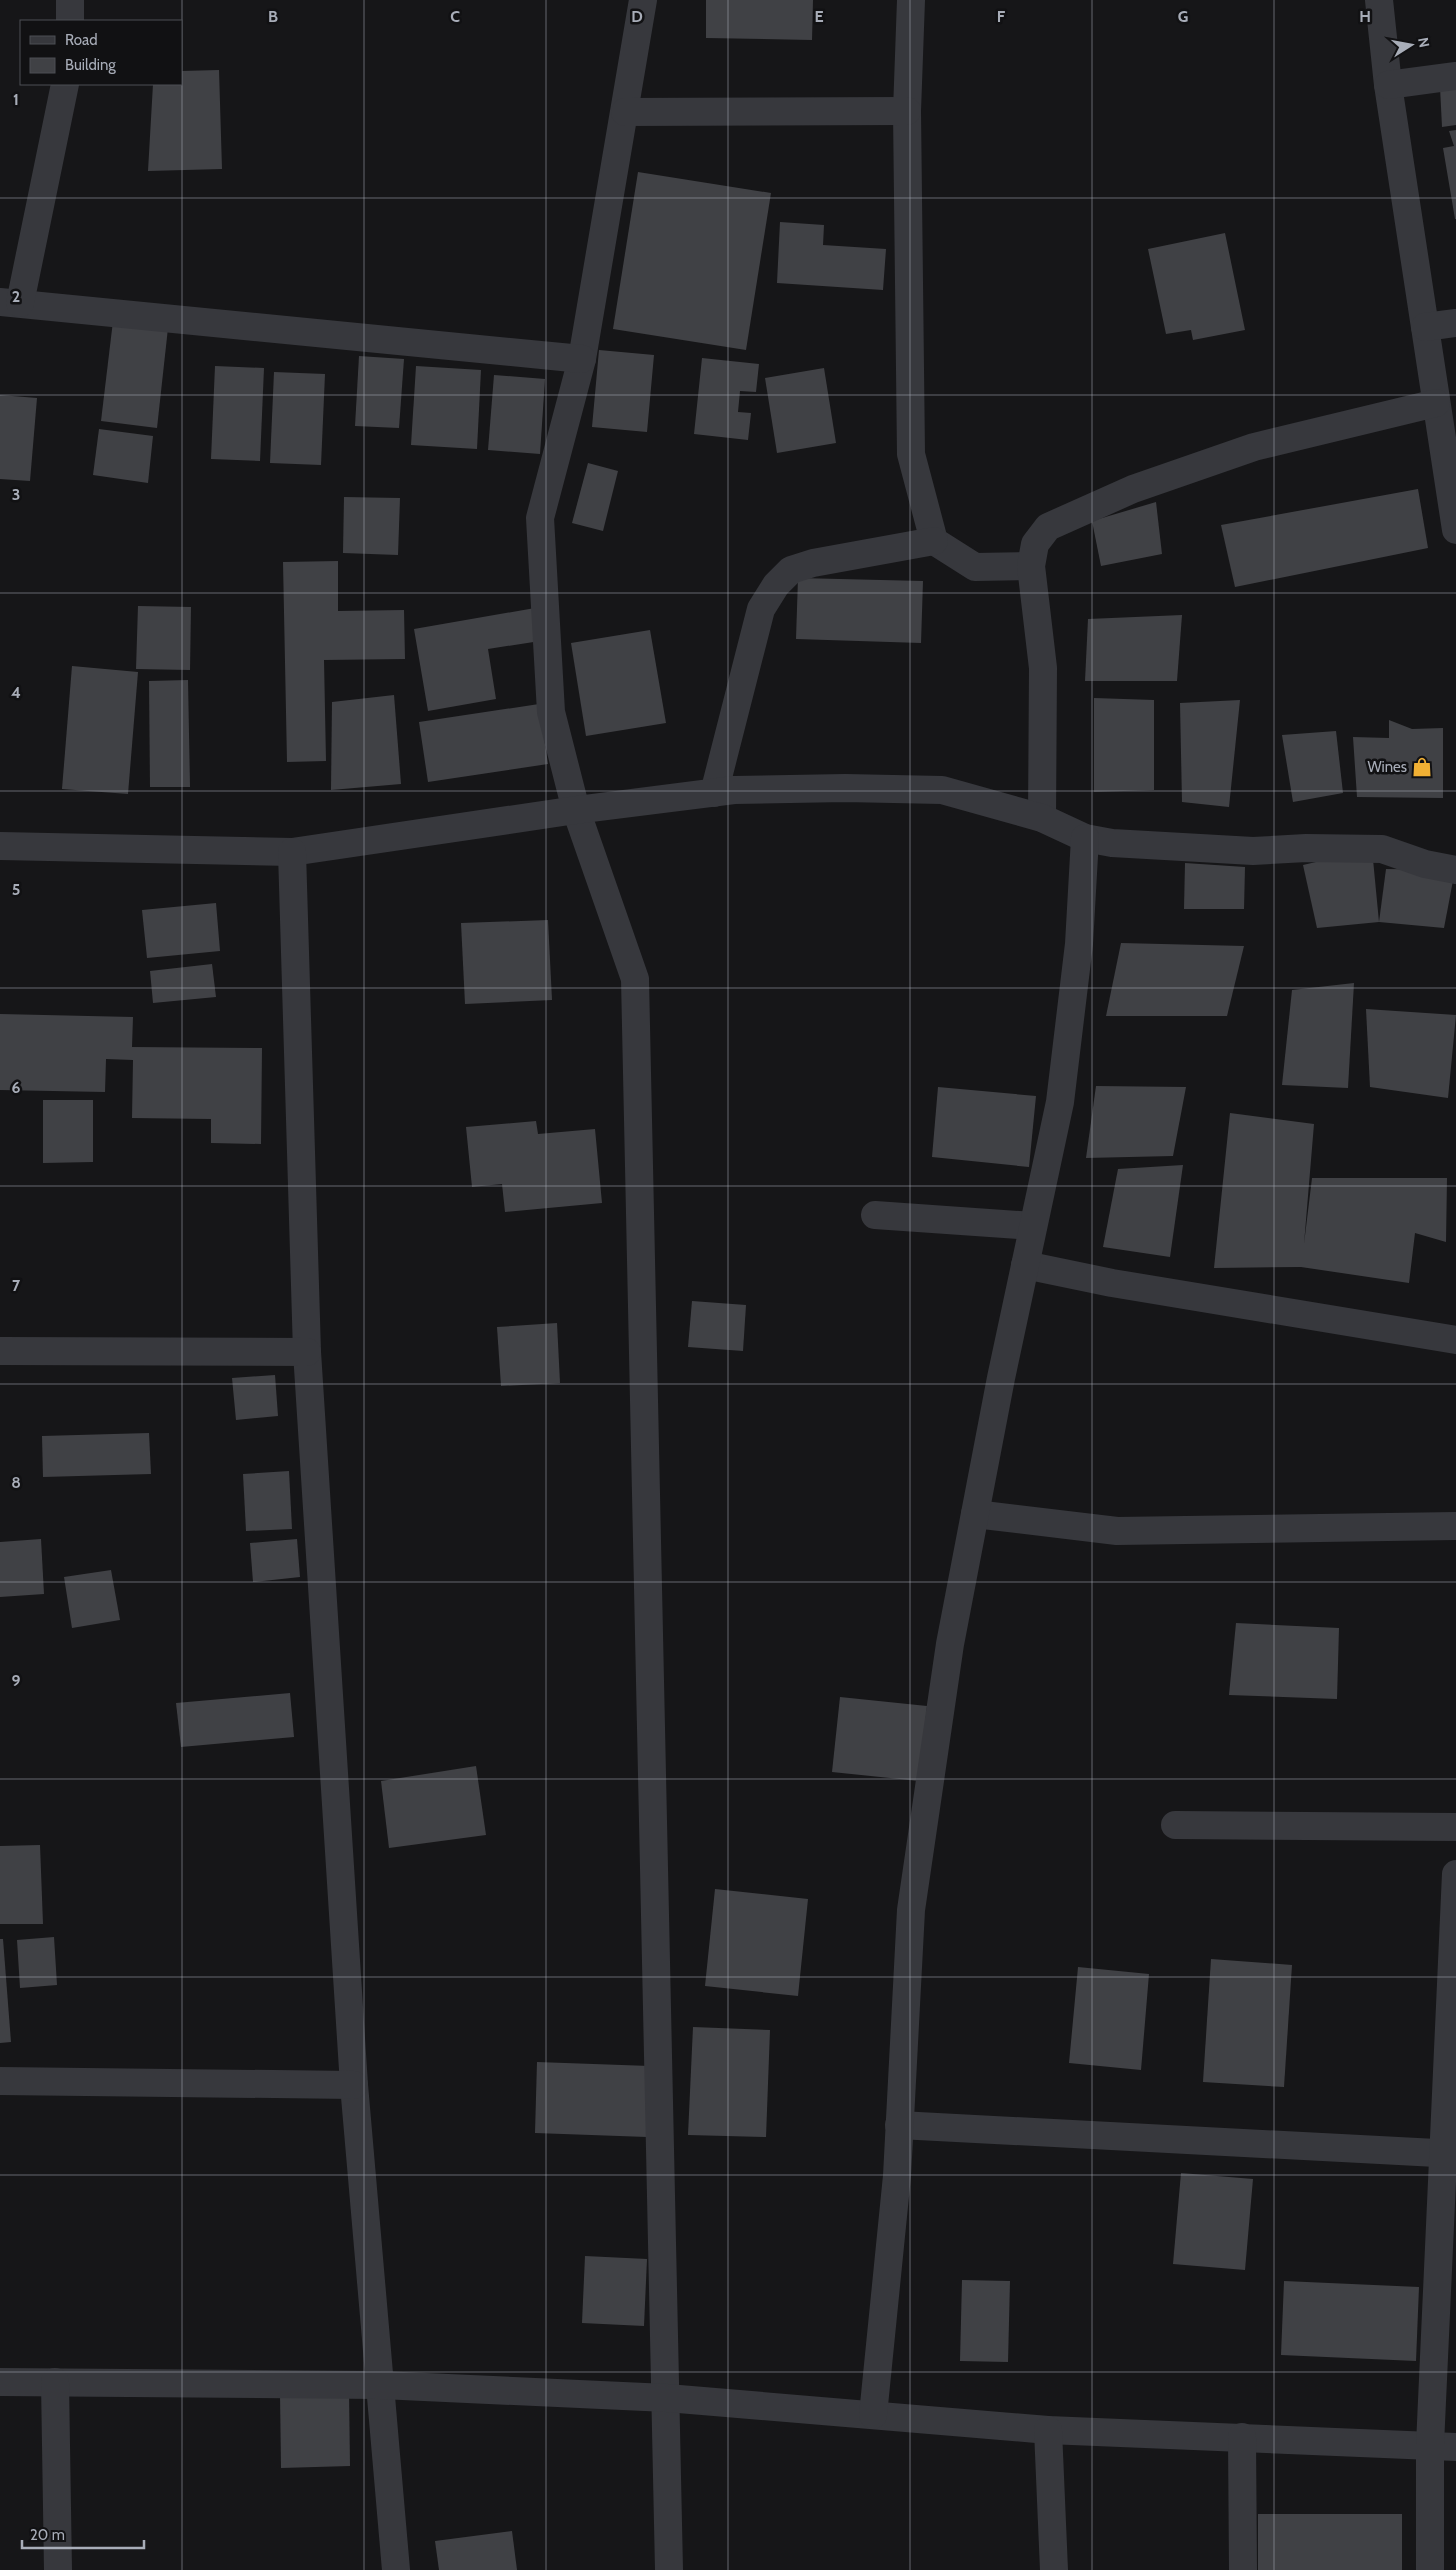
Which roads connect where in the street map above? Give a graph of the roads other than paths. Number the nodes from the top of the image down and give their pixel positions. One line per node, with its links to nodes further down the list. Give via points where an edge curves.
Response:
1 (70, 0): 5 (street)
2 (644, 0): 10 (street)
3 (911, 0): 9 (street)
4 (1379, 0): 8 (street)
5 (70, 20)
6 (1456, 76): 8 (street)
7 (65, 85): 11 (street)
8 (1388, 85): 13 (street)
9 (907, 111): 10 (street); 17 (street, via 911,454)
10 (625, 112): 14 (street)
11 (10, 302): 14 (street)
12 (1456, 323): 13 (street)
13 (1425, 326): 15 (street)
14 (582, 359): 20 (street, via 540,518 551,712)
15 (1436, 403): 16 (street); 18 (street, via 1254,447 1133,489 1048,527 1034,544)
16 (1456, 530)
17 (934, 541): 18 (street, via 975,567); 19 (street, via 813,563 791,570 776,585 761,609)
18 (1031, 566): 21 (street, via 1043,668)
19 (714, 793): 20 (street); 21 (street, via 845,788 942,790)
20 (576, 810): 24 (street); 44 (street, via 635,978)
21 (1042, 818): 22 (street)
22 (1085, 838): 25 (street, via 1209,850 1382,849); 27 (street, via 1079,944 1060,1102)
23 (0, 846): 24 (street)
24 (292, 852): 31 (street)
25 (1456, 870)
26 (875, 1215): 27 (street)
27 (1033, 1226): 28 (street)
28 (1025, 1265): 29 (street, via 1112,1284); 32 (street)
29 (1456, 1340)
30 (0, 1351): 31 (street)
31 (307, 1352): 38 (street)
32 (975, 1514): 33 (street, via 1117,1531); 39 (street, via 950,1644 911,1910)
33 (1456, 1526)
34 (1175, 1825): 35 (street)
35 (1456, 1827)
36 (1456, 1874): 40 (street)
37 (0, 2081): 38 (street)
38 (354, 2085): 43 (street)
39 (900, 2125): 40 (street); 45 (street)
40 (1450, 2153): 48 (street)
41 (0, 2382): 42 (street)
42 (55, 2382): 43 (street); 49 (street)
43 (381, 2385): 44 (street); 50 (street)
44 (666, 2398): 45 (street); 51 (street)
45 (873, 2415): 46 (street)
46 (1048, 2430): 47 (street); 52 (street)
47 (1242, 2437): 48 (street); 53 (street)
48 (1443, 2446): 54 (street)
49 (58, 2570)
50 (396, 2570)
51 (669, 2570)
52 (1054, 2570)
53 (1243, 2570)
54 (1430, 2570)

